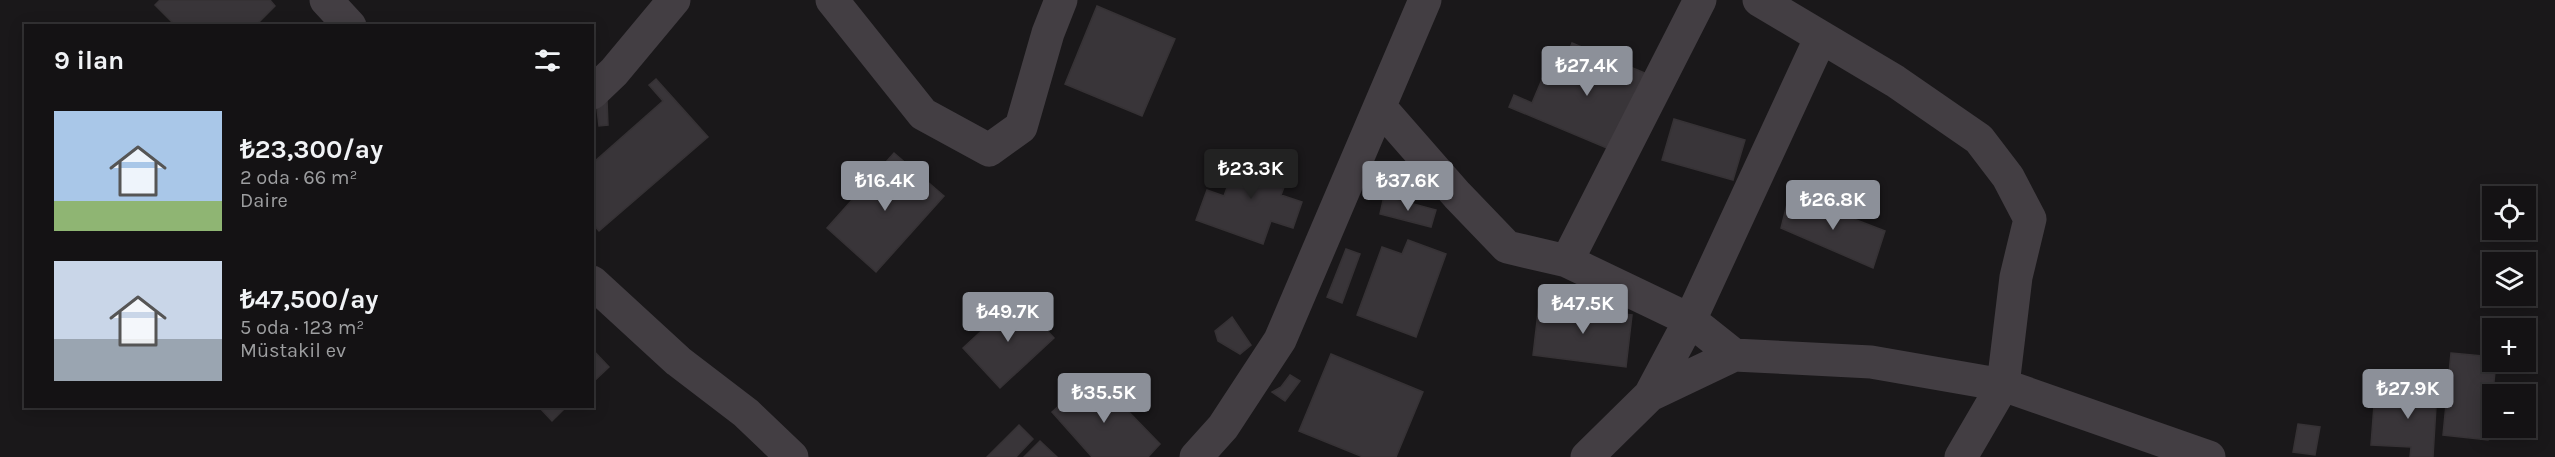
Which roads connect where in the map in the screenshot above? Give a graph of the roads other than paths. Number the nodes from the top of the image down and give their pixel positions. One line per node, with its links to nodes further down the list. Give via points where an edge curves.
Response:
1 (326, 0): 8 (street)
2 (674, 0): 10 (street)
3 (832, 0): 4 (street, via 923,114 989,150 1022,127)
4 (1061, 0)
5 (1425, 0): 11 (street)
6 (1700, 0): 12 (street)
7 (1759, 0): 9 (street)
8 (348, 24)
9 (1821, 37): 14 (street); 16 (street, via 1895,81 1978,139 2008,177 2030,219 2016,277)
10 (594, 91)
11 (1380, 107): 12 (street, via 1507,247); 19 (street, via 1280,340 1223,427)
12 (1567, 261): 14 (street)
13 (594, 284): 18 (street)
14 (1690, 320): 15 (street); 17 (street)
15 (1734, 355): 16 (street, via 1871,363); 17 (street)
16 (2003, 385): 21 (street); 22 (street)
17 (1650, 395): 20 (street)
18 (792, 457)
19 (1196, 457)
20 (1587, 457)
21 (1961, 457)
22 (2209, 457)

